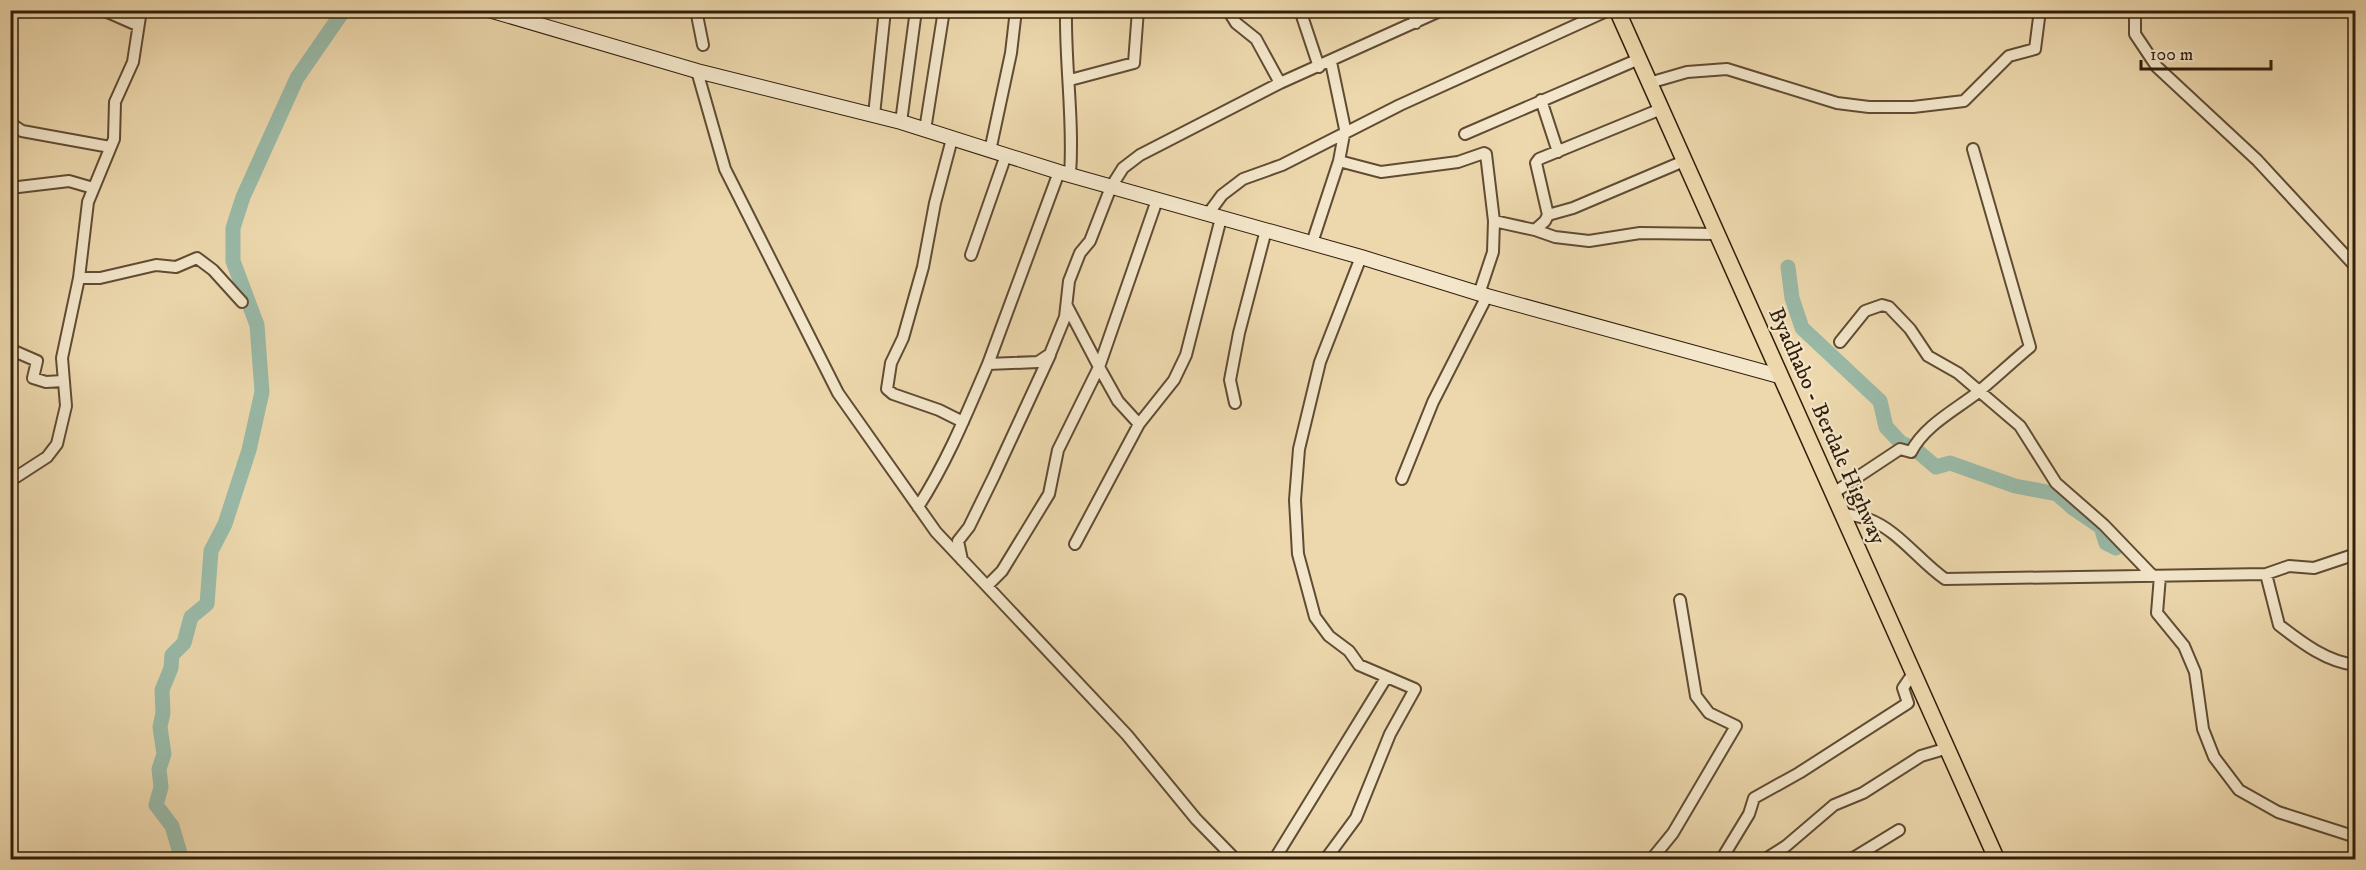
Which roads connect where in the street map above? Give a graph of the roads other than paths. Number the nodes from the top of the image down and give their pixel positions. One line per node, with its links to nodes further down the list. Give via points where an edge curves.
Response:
1 (103, 10): 20 (street)
2 (141, 10): 20 (street)
3 (696, 10): 21 (street)
4 (885, 10): 31 (street)
5 (916, 10): 32 (street)
6 (944, 10): 34 (street)
7 (1016, 10): 40 (street)
8 (1066, 10): 26 (street, via 1065,57)
9 (1138, 10): 26 (street, via 1134,63)
10 (1228, 10): 27 (street, via 1236,23 1256,39)
11 (1300, 10): 24 (street)
12 (1412, 10): 19 (street)
13 (1442, 10): 19 (street)
14 (1609, 10): 36 (street, via 1400,105)
15 (1617, 10): 22 (main road, Byadhabo - Berdale Highway)
16 (2040, 10): 28 (street, via 2035,49 2009,56 1964,101 1913,107 1837,103 1727,69 1688,72)
17 (2134, 10): 59 (street, via 2136,34 2157,67 2257,160)
18 (489, 11): 25 (street)
19 (1416, 22): 23 (street)
20 (137, 25): 38 (street, via 133,62 115,102 114,140)
21 (703, 45)
22 (1639, 60): 28 (main road, Byadhabo - Berdale Highway); 29 (street)
23 (1331, 62): 24 (street); 36 (street)
24 (1319, 67): 27 (street)
25 (697, 71): 31 (street); 78 (street, via 725,169 814,343 825,373)
26 (1070, 80): 45 (street, via 1073,137)
27 (1280, 82): 46 (street, via 1140,155 1123,168)
28 (1649, 83): 30 (main road, Byadhabo - Berdale Highway)
29 (1541, 100): 35 (street); 41 (street)
30 (1661, 109): 41 (street); 44 (main road, Byadhabo - Berdale Highway)
31 (874, 115): 32 (street)
32 (901, 122): 34 (street)
33 (10, 123): 38 (street, via 22,131)
34 (925, 130): 37 (street)
35 (1465, 134)
36 (1345, 136): 43 (street); 51 (street, via 1243,179 1222,195)
37 (952, 139): 40 (street); 73 (street, via 923,267 887,388 893,394)
38 (110, 147): 48 (street)
39 (1973, 149): 71 (street, via 2030,346)
40 (990, 151): 42 (street)
41 (1558, 152): 50 (street, via 1536,164)
42 (1006, 155): 45 (street); 57 (street)
43 (1339, 161): 52 (street, via 1389,172 1458,162 1484,153); 56 (street)
44 (1684, 161): 50 (street); 55 (main road, Byadhabo - Berdale Highway)
45 (1065, 174): 46 (street); 67 (street)
46 (1111, 187): 49 (street); 63 (street, via 1069,281)
47 (10, 188): 48 (street, via 69,181)
48 (93, 188): 60 (street)
49 (1157, 200): 51 (street); 68 (street)
50 (1548, 215): 54 (street)
51 (1215, 216): 53 (street); 74 (street, via 1186,355 1174,380)
52 (1494, 221): 54 (street); 61 (street, via 1493,252)
53 (1266, 230): 56 (street); 72 (street, via 1230,380)
54 (1535, 230): 55 (street, via 1589,241 1640,233)
55 (1716, 234): 69 (main road, Byadhabo - Berdale Highway)
56 (1312, 243): 58 (street)
57 (971, 255)
58 (1361, 257): 61 (street); 89 (street, via 1320,362 1301,439 1295,500 1298,554 1316,617 1329,636 1359,665)
59 (2355, 267)
60 (79, 278): 62 (street, via 100,278 156,265 176,267 197,258); 70 (street, via 62,357)
61 (1483, 295): 69 (street); 75 (street)
62 (242, 302)
63 (1067, 306): 66 (street); 68 (street)
64 (1840, 342): 71 (street, via 1865,311 1882,305 1889,307 1928,356 1947,365)
65 (12, 350): 70 (street, via 37,361 33,378)
66 (1050, 354): 67 (street, via 1038,362); 82 (street, via 969,527 958,541)
67 (988, 364): 73 (street)
68 (1099, 367): 74 (street, via 1118,401); 85 (street, via 1058,450 1049,494 1002,571)
69 (1779, 376): 77 (main road, Byadhabo - Berdale Highway)
70 (63, 381): 76 (street, via 66,406 57,444 47,458)
71 (1978, 392): 77 (street, via 1938,422 1913,448 1900,449); 84 (street, via 2020,426 2056,483)
72 (1235, 403)
73 (963, 422): 78 (street, via 937,478)
74 (1139, 423): 80 (street)
75 (1402, 479)
76 (10, 481)
77 (1832, 494): 79 (main road, Byadhabo - Berdale Highway)
78 (918, 507): 82 (street)
79 (1840, 513): 84 (street, via 1868,519 1889,531 1925,566 1945,579); 88 (main road, Byadhabo - Berdale Highway)
80 (1075, 544)
81 (2355, 554): 83 (street, via 2314,568 2289,566)
82 (962, 560): 85 (street)
83 (2266, 574): 84 (street); 87 (street, via 2280,626 2327,657)
84 (2156, 576): 92 (street, via 2157,613 2184,646 2195,672 2203,729 2214,757 2239,790 2259,804)
85 (987, 586): 94 (street, via 1127,735 1196,819)
86 (1680, 600): 97 (street, via 1696,696 1709,713 1736,726 1673,833)
87 (2355, 664)
88 (1914, 672): 90 (main road, Byadhabo - Berdale Highway); 98 (street, via 1903,688 1908,703 1754,798 1749,814)
89 (1386, 678): 95 (street); 96 (street, via 1415,689 1390,734 1356,818)
90 (1948, 748): 99 (street, via 1921,756 1863,793 1834,805); 100 (main road, Byadhabo - Berdale Highway)
91 (1899, 830): 93 (street)
92 (2355, 837)
93 (1853, 859)
94 (1236, 860)
95 (1274, 860)
96 (1325, 860)
97 (1651, 860)
98 (1721, 860)
99 (1764, 860)
100 (1997, 860)

